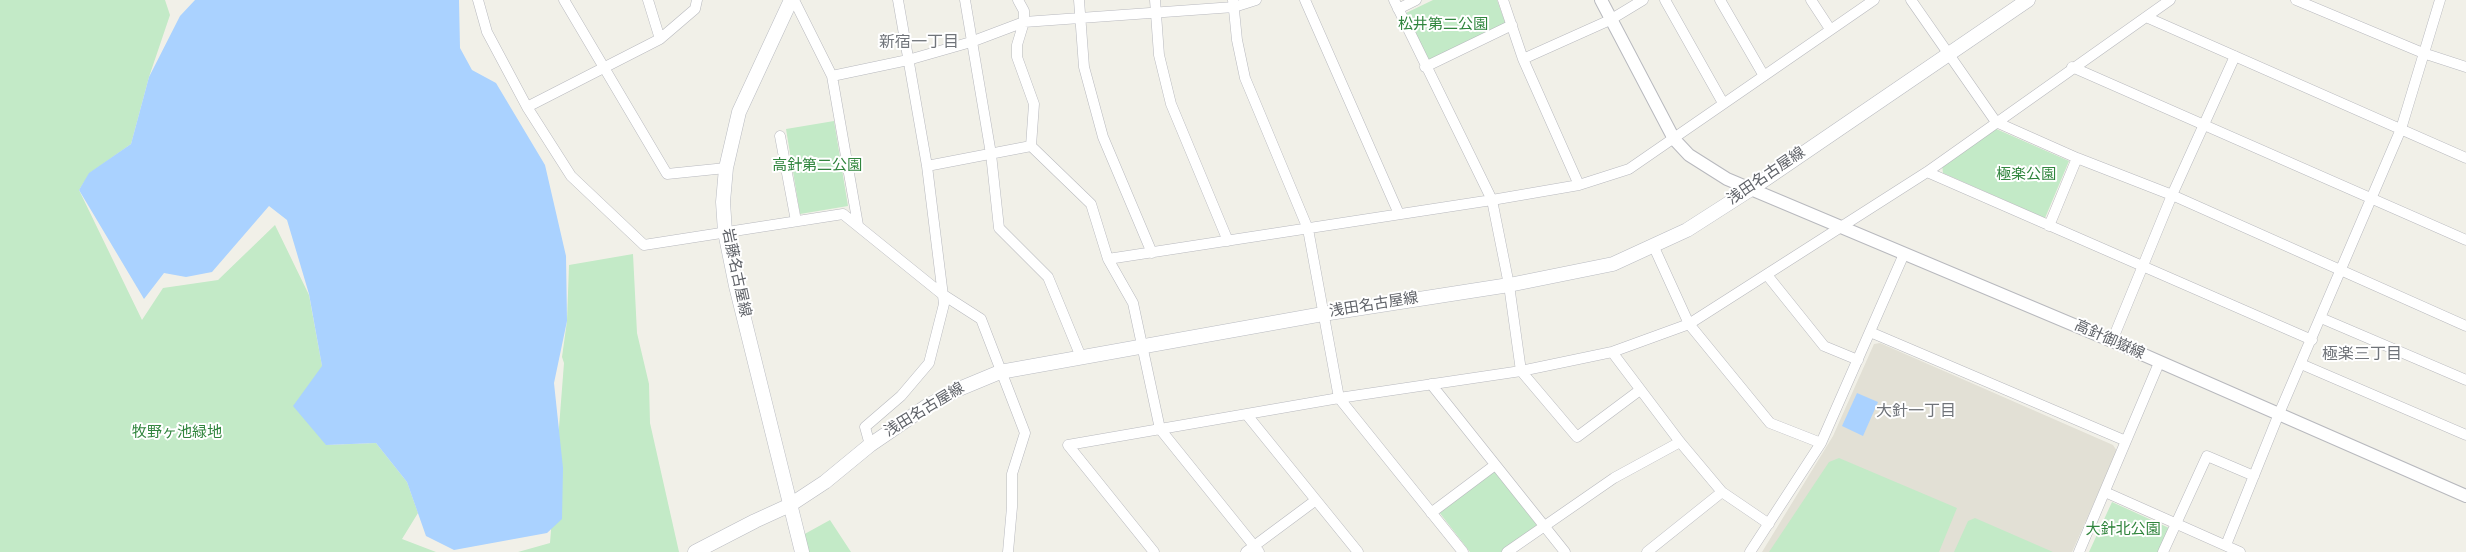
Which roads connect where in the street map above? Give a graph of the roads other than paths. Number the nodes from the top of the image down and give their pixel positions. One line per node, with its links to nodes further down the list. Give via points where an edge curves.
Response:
1 (478, 0): 49 (street, via 487,32)
2 (564, 0): 45 (street)
3 (648, 0): 35 (street)
4 (697, 0): 35 (street, via 695,9)
5 (793, 0): 46 (street); 60 (main road, 岩藤名古屋線, via 739,112)
6 (898, 0): 40 (street)
7 (965, 0): 36 (street)
8 (1018, 0): 32 (street, via 1024,11)
9 (1079, 0): 30 (street)
10 (1154, 0): 28 (street)
11 (1256, 0): 26 (street)
12 (1305, 0): 67 (street)
13 (1416, 0): 27 (street)
14 (1504, 0): 33 (street)
15 (1601, 0): 31 (street, 高針御嶽線)
16 (1643, 0): 31 (street)
17 (1665, 0): 48 (street)
18 (1720, 0): 47 (street)
19 (1811, 0): 34 (street)
20 (1874, 0): 34 (street)
21 (1911, 0): 37 (street)
22 (2028, 0): 37 (main road, 浅田名古屋線)
23 (2170, 0): 29 (street)
24 (2296, 0): 38 (street)
25 (2440, 0): 38 (street)
26 (1233, 4): 28 (street); 72 (street, via 1245,78)
27 (1396, 4): 42 (street)
28 (1155, 14): 30 (street); 75 (street, via 1159,55 1171,104)
29 (2146, 16): 39 (street); 43 (street)
30 (1081, 19): 32 (street); 77 (street, via 1084,67 1103,137)
31 (1610, 20): 41 (street); 54 (street, 高針御嶽線)
32 (1024, 22): 36 (street); 55 (street, via 1017,58 1034,104)
33 (1512, 25): 41 (street); 42 (street)
34 (1830, 30): 47 (street)
35 (660, 39): 45 (street)
36 (971, 42): 40 (street); 56 (street)
37 (1948, 52): 50 (street); 63 (main road, 浅田名古屋線)
38 (2423, 52): 44 (street); 52 (street)
39 (2234, 56): 51 (street); 52 (street)
40 (908, 60): 46 (street); 59 (street)
41 (1523, 60): 62 (street)
42 (1425, 67): 66 (street)
43 (2072, 67): 50 (street); 51 (street)
44 (2466, 67)
45 (604, 69): 49 (street); 60 (street, via 667,174)
46 (832, 76): 69 (street)
47 (1764, 76): 48 (street)
48 (1723, 103): 54 (street)
49 (527, 107): 73 (street, via 571,176 644,245)
50 (1996, 122): 57 (street); 61 (street)
51 (2204, 125): 64 (street); 65 (street)
52 (2401, 129): 58 (street); 65 (street)
53 (780, 136): 68 (street)
54 (1674, 139): 62 (street, via 1629,169); 63 (street, 高針御嶽線, via 1707,168)
55 (1031, 146): 56 (street); 79 (street, via 1091,204)
56 (991, 154): 59 (street); 94 (street, via 999,228 1048,278)
57 (2077, 158): 64 (street); 70 (street)
58 (2466, 158)
59 (927, 166): 84 (street)
60 (726, 168): 73 (main road, 岩藤名古屋線)
61 (1927, 172): 70 (street); 71 (street)
62 (1579, 184): 66 (street)
63 (1751, 189): 71 (street, 高針御嶽線); 76 (main road, 浅田名古屋線, via 1687,230)
64 (2172, 195): 80 (street); 81 (street)
65 (2371, 198): 74 (street); 81 (street)
66 (1492, 200): 67 (street); 83 (street)
67 (1399, 214): 72 (street)
68 (796, 221): 69 (street, via 843,214); 73 (street)
69 (858, 225): 84 (street)
70 (2049, 226): 80 (street)
71 (1840, 227): 78 (street, 高針御嶽線); 82 (street)
72 (1308, 229): 75 (street); 85 (street)
73 (725, 232): 118 (main road, 岩藤名古屋線)
74 (2466, 240)
75 (1228, 241): 77 (street)
76 (1653, 246): 83 (main road, 浅田名古屋線, via 1614,264); 87 (street)
77 (1152, 253): 79 (street)
78 (1904, 254): 89 (street); 91 (street, 高針御嶽線)
79 (1108, 259): 92 (street, via 1133,302)
80 (2142, 266): 90 (street); 91 (street)
81 (2341, 272): 86 (street); 88 (street)
82 (1767, 275): 87 (street); 95 (street, via 1824,346)
83 (1509, 285): 85 (main road, 浅田名古屋線); 98 (street)
84 (942, 294): 99 (street, via 980,319); 111 (street, via 944,304 928,363 901,396 866,427)
85 (1323, 314): 92 (main road, 浅田名古屋線); 103 (street)
86 (2321, 318): 90 (street); 100 (street)
87 (1689, 324): 93 (street); 110 (street, via 1770,423)
88 (2466, 326)
89 (1870, 332): 95 (street); 108 (street)
90 (2312, 340): 97 (street)
91 (2112, 341): 96 (street, 高針御嶽線)
92 (1141, 348): 94 (main road, 浅田名古屋線); 106 (street)
93 (1612, 352): 98 (street); 102 (street)
94 (1081, 357): 99 (main road, 浅田名古屋線)
95 (1858, 360): 110 (street)
96 (2159, 363): 105 (street, 高針御嶽線); 108 (street)
97 (2301, 364): 105 (street); 107 (street)
98 (1521, 371): 101 (street); 102 (street, via 1577,438)
99 (1000, 372): 111 (main road, 浅田名古屋線, via 926,406); 127 (street, via 1024,433 1012,474)
100 (2466, 380)
101 (1431, 384): 103 (street); 112 (street)
102 (1640, 390): 109 (street)
103 (1340, 398): 104 (street); 119 (street)
104 (1246, 415): 106 (street); 117 (street)
105 (2278, 416): 113 (street); 116 (street, 高針御嶽線)
106 (1160, 429): 124 (street); 128 (street, via 1068,445)
107 (2466, 435)
108 (2126, 441): 115 (street)
109 (1680, 442): 114 (street); 122 (street, via 1614,478)
110 (1821, 443): 121 (street)
111 (870, 444): 118 (main road, 浅田名古屋線, via 825,482)
112 (1495, 465): 119 (street); 122 (street)
113 (2254, 476): 120 (street, via 2207,456); 123 (street)
114 (1722, 492): 121 (street); 133 (street)
115 (2105, 492): 120 (street); 135 (street)
116 (2466, 496)
117 (1316, 500): 124 (street); 129 (street)
118 (790, 505): 125 (main road, 浅田名古屋線); 126 (main road, 岩藤名古屋線)
119 (1431, 512): 130 (street)
120 (2176, 523): 123 (street); 136 (street)
121 (1769, 524): 134 (street)
122 (1544, 526): 131 (street); 132 (street)
123 (2226, 545): 137 (street)
124 (1253, 550)
125 (695, 552)
126 (802, 552)
127 (1008, 552)
128 (1154, 552)
129 (1358, 552)
130 (1462, 552)
131 (1507, 552)
132 (1565, 552)
133 (1647, 552)
134 (1750, 552)
135 (2079, 552)
136 (2163, 552)
137 (2240, 552)

